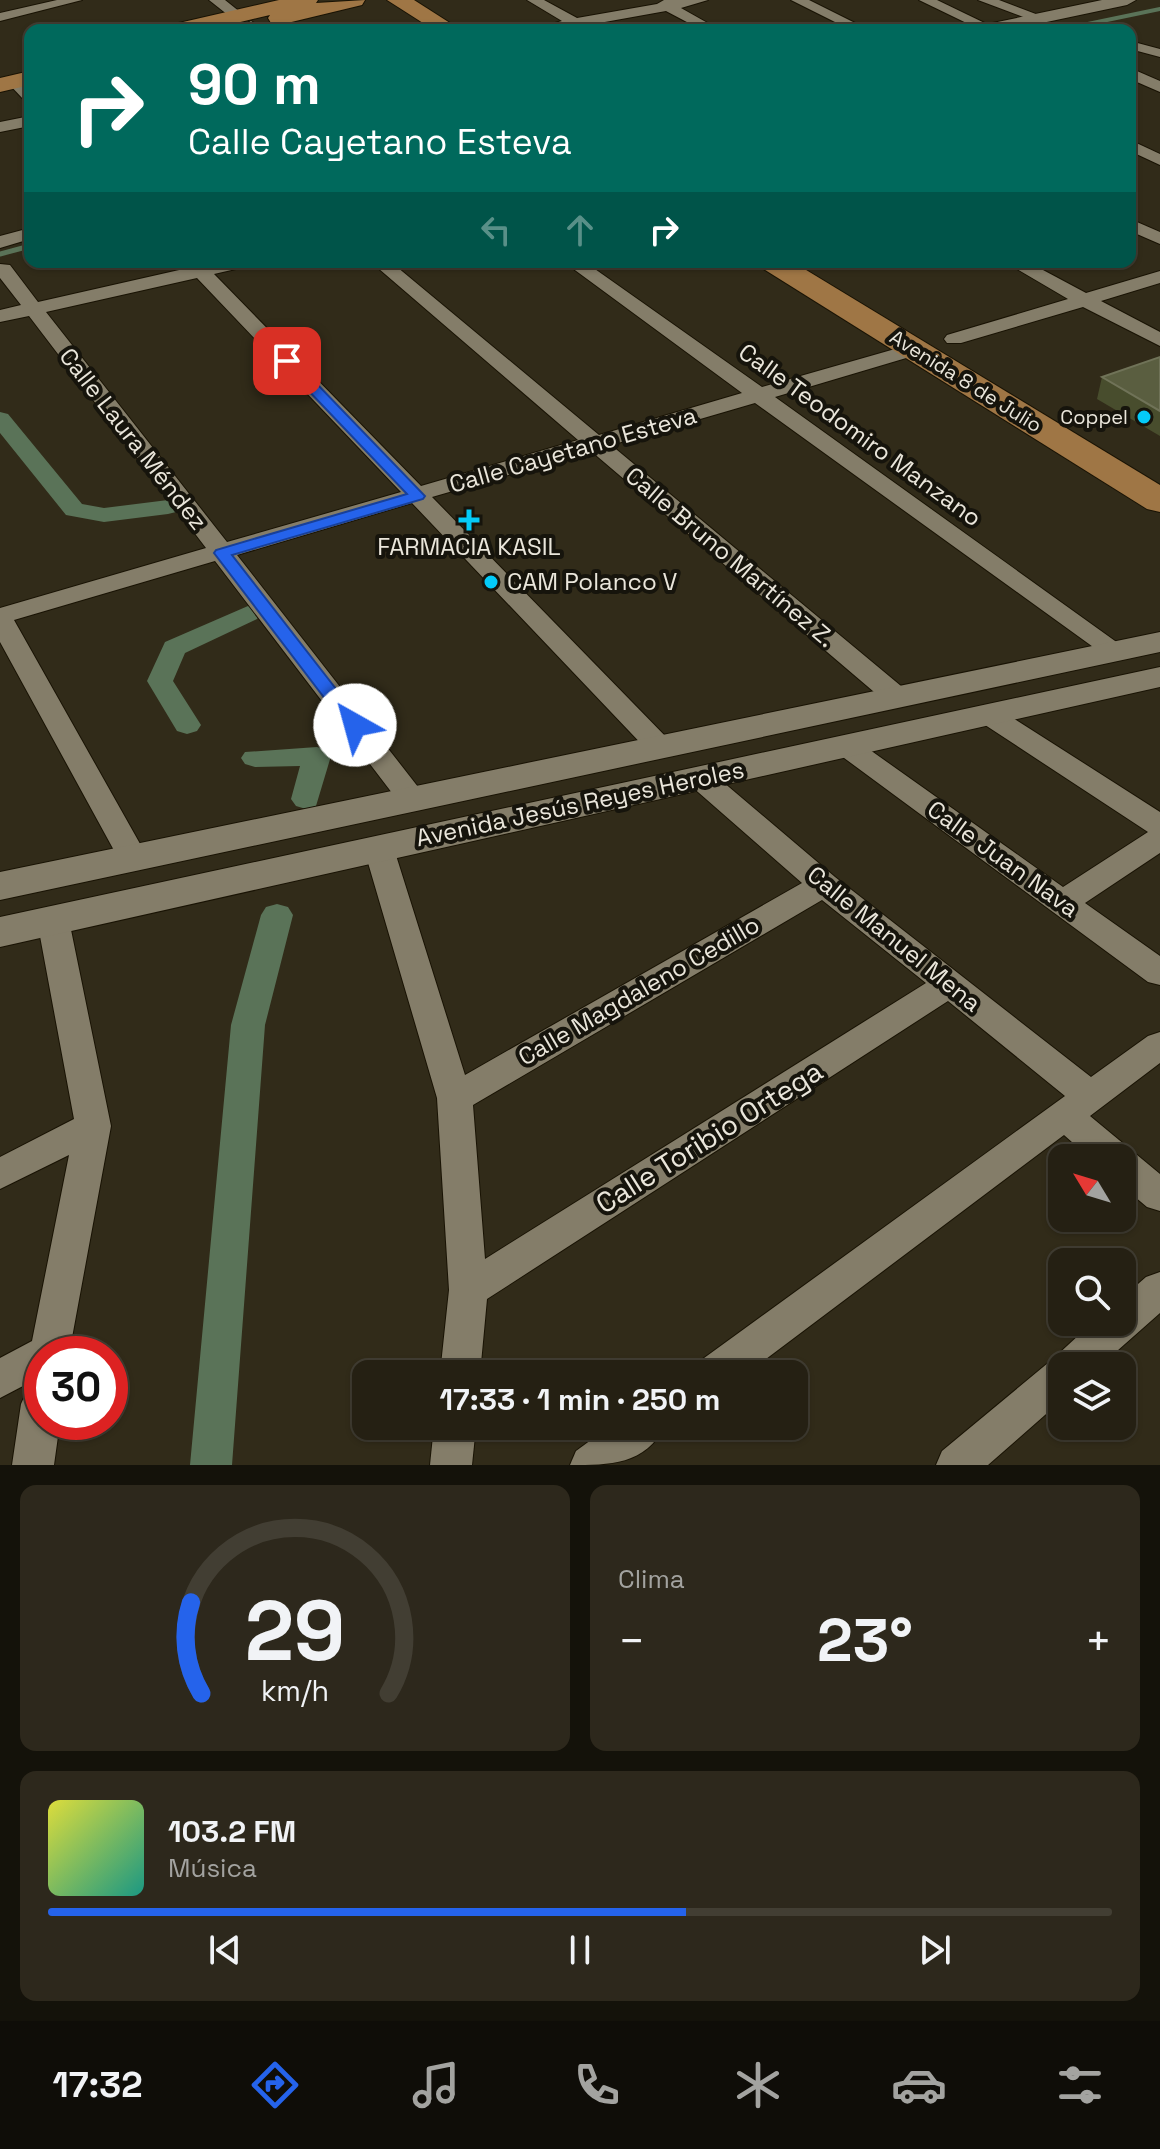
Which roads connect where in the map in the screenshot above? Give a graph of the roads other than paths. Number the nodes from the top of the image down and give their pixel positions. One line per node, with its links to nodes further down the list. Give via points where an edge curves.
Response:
1 (75, 0): 14 (street)
2 (216, 0): 16 (street)
3 (307, 0): 17 (main road)
4 (354, 0): 18 (main road)
5 (363, 0): 19 (main road)
6 (398, 0): 20 (main road)
7 (534, 0): 21 (street)
8 (701, 0): 13 (street)
9 (798, 0): 24 (street)
10 (926, 0): 25 (street)
11 (985, 0): 15 (street)
12 (1115, 1): 15 (street)
13 (661, 3): 22 (street); 23 (street)
14 (0, 17)
15 (1042, 19): 26 (street)
16 (243, 24)
17 (247, 24)
18 (248, 24)
19 (400, 24)
20 (440, 24)
21 (575, 24)
22 (590, 24)
23 (701, 24)
24 (849, 24)
25 (976, 24)
26 (1014, 24)
27 (1136, 47): 28 (street)
28 (1157, 52): 29 (street)
29 (1136, 57)
30 (1136, 76): 31 (street)
31 (1160, 87)
32 (24, 122): 33 (street)
33 (0, 127)
34 (1136, 148): 35 (street)
35 (1160, 160)
36 (1136, 227): 38 (street)
37 (24, 235): 39 (street)
38 (1160, 239)
39 (0, 242)
40 (192, 268): 50 (street)
41 (197, 268): 58 (street)
42 (387, 268): 56 (street, Calle Bruno Martínez Z.)
43 (581, 268): 55 (street, Calle Teodomiro Manzano)
44 (782, 268): 54 (main road, Avenida 8 de Julio)
45 (837, 268): 52 (main road, Avenida 8 de Julio)
46 (1025, 268): 49 (street)
47 (3, 269): 50 (street, Calle Laura Méndez)
48 (1160, 277): 49 (street)
49 (1085, 300): 52 (street); 53 (street)
50 (32, 308): 51 (street); 60 (street, Calle Laura Méndez)
51 (0, 316)
52 (954, 339): 57 (main road, Avenida 8 de Julio)
53 (1160, 340)
54 (916, 349): 55 (street, Calle Cayetano Esteva); 59 (main road, Avenida 8 de Julio)
55 (759, 395): 56 (street, Calle Cayetano Esteva); 63 (street, Calle Teodomiro Manzano)
56 (595, 444): 58 (street, Calle Cayetano Esteva); 65 (street, Calle Bruno Martínez Z.)
57 (1160, 467)
58 (418, 496): 60 (street, Calle Cayetano Esteva); 68 (street)
59 (1160, 501)
60 (222, 553): 61 (street, Calle Cayetano Esteva); 70 (street, Calle Laura Méndez)
61 (0, 617): 74 (street)
62 (1160, 642): 63 (street, Avenida Jesús Reyes Heroles)
63 (1116, 651): 65 (street, Avenida Jesús Reyes Heroles)
64 (1160, 677): 66 (street, Avenida Jesús Reyes Heroles)
65 (897, 697): 68 (street, Avenida Jesús Reyes Heroles)
66 (989, 715): 67 (street, Avenida Jesús Reyes Heroles); 71 (street)
67 (846, 746): 69 (street, Avenida Jesús Reyes Heroles); 77 (street, Calle Juan Nava)
68 (660, 747): 70 (street, Avenida Jesús Reyes Heroles)
69 (700, 778): 73 (street, Avenida Jesús Reyes Heroles); 75 (street, Calle Manuel Mena)
70 (412, 799): 74 (street, Avenida Jesús Reyes Heroles)
71 (1160, 826)
72 (1160, 839): 77 (street)
73 (379, 849): 78 (street, Avenida Jesús Reyes Heroles); 83 (street)
74 (133, 858): 76 (street, Avenida Jesús Reyes Heroles)
75 (824, 885): 81 (street, Calle Manuel Mena); 83 (street, Calle Magdaleno Cedillo)
76 (0, 886)
77 (1063, 902): 80 (street, Calle Juan Nava)
78 (53, 920): 79 (street, Avenida Jesús Reyes Heroles); 85 (street)
79 (0, 932)
80 (1160, 973)
81 (950, 984): 84 (street, Calle Manuel Mena); 91 (street, Calle Toribio Ortega)
82 (1160, 1045): 84 (street)
83 (455, 1098): 91 (street)
84 (1078, 1106): 86 (street, Calle Manuel Mena); 97 (street)
85 (93, 1126): 87 (street); 93 (street)
86 (1105, 1144)
87 (0, 1174)
88 (1136, 1176): 89 (street)
89 (1160, 1196)
90 (1160, 1289): 92 (street)
91 (468, 1290): 96 (street)
92 (1136, 1310)
93 (50, 1336)
94 (1106, 1336): 95 (street)
95 (1087, 1352)
96 (461, 1360)
97 (733, 1360)
98 (24, 1365): 99 (street)
99 (0, 1379)
100 (1048, 1386): 107 (street)
101 (37, 1440): 104 (street)
102 (454, 1440): 105 (street)
103 (625, 1440): 106 (street)
104 (33, 1465)
105 (451, 1465)
106 (591, 1465)
107 (957, 1465)

